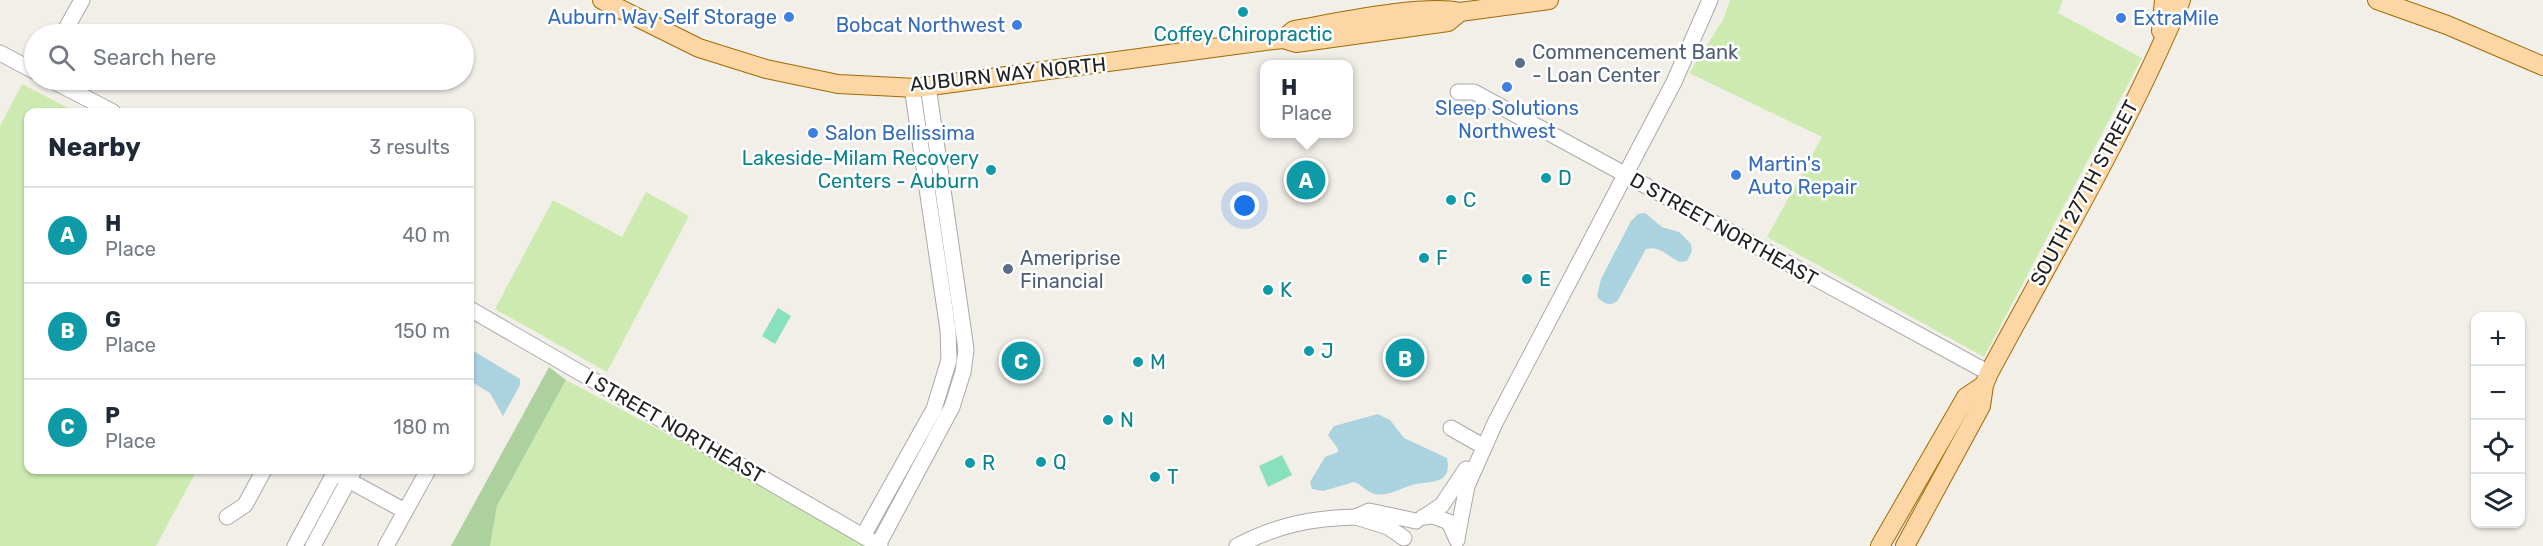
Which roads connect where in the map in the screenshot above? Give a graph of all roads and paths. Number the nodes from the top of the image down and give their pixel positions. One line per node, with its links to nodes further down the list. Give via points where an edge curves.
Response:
1 (602, 0): 15 (main road, AUBURN WAY NORTH, via 699,48 766,69 838,84)
2 (1549, 0): 8 (main road, AUBURN WAY NORTH)
3 (1710, 0): 19 (street, via 1674,82)
4 (2164, 0): 12 (main road)
5 (2181, 0): 12 (main road, SOUTH 277TH STREET)
6 (2377, 0): 14 (main road)
7 (77, 2): 9 (street)
8 (1460, 12): 10 (main road, AUBURN WAY NORTH, via 1448,22 1296,43); 10 (main road, AUBURN WAY NORTH, via 1446,9 1294,30)
9 (67, 24)
10 (1286, 40): 15 (main road, AUBURN WAY NORTH)
11 (0, 53): 13 (street)
12 (2157, 53): 21 (main road, SOUTH 277TH STREET)
13 (24, 66)
14 (2543, 66)
15 (920, 87): 34 (street, via 949,360 934,409); 37 (street, via 966,350 952,407)
16 (70, 90): 18 (street)
17 (1458, 92): 19 (street, D STREET NORTHEAST, via 1474,92)
18 (105, 108)
19 (1624, 175): 21 (street, D STREET NORTHEAST); 22 (street)
20 (474, 311): 34 (street, I STREET NORTHEAST)
21 (1986, 379): 42 (main road, SOUTH 277TH STREET, via 1966,397); 43 (main road, SOUTH 277TH STREET, via 1981,406)
22 (1495, 423): 24 (street); 36 (street, via 1467,486)
23 (1451, 428): 24 (street)
24 (1481, 445): 33 (street, via 1451,494 1435,511)
25 (262, 474): 31 (street, via 245,504)
26 (340, 474): 38 (street)
27 (340, 474): 39 (street)
28 (344, 474): 30 (street)
29 (426, 474): 30 (street)
30 (405, 511): 40 (street)
31 (227, 517)
32 (1356, 517): 33 (street, via 1369,511); 35 (street, via 1388,527); 41 (street, via 1318,518 1261,534)
33 (1420, 519): 35 (street); 36 (street, via 1432,516 1449,522)
34 (863, 536): 37 (street, I STREET NORTHEAST)
35 (1405, 542)
36 (1457, 542)
37 (879, 545)
38 (295, 546)
39 (313, 546)
40 (386, 546)
41 (1237, 546)
42 (1880, 546)
43 (1905, 546)

